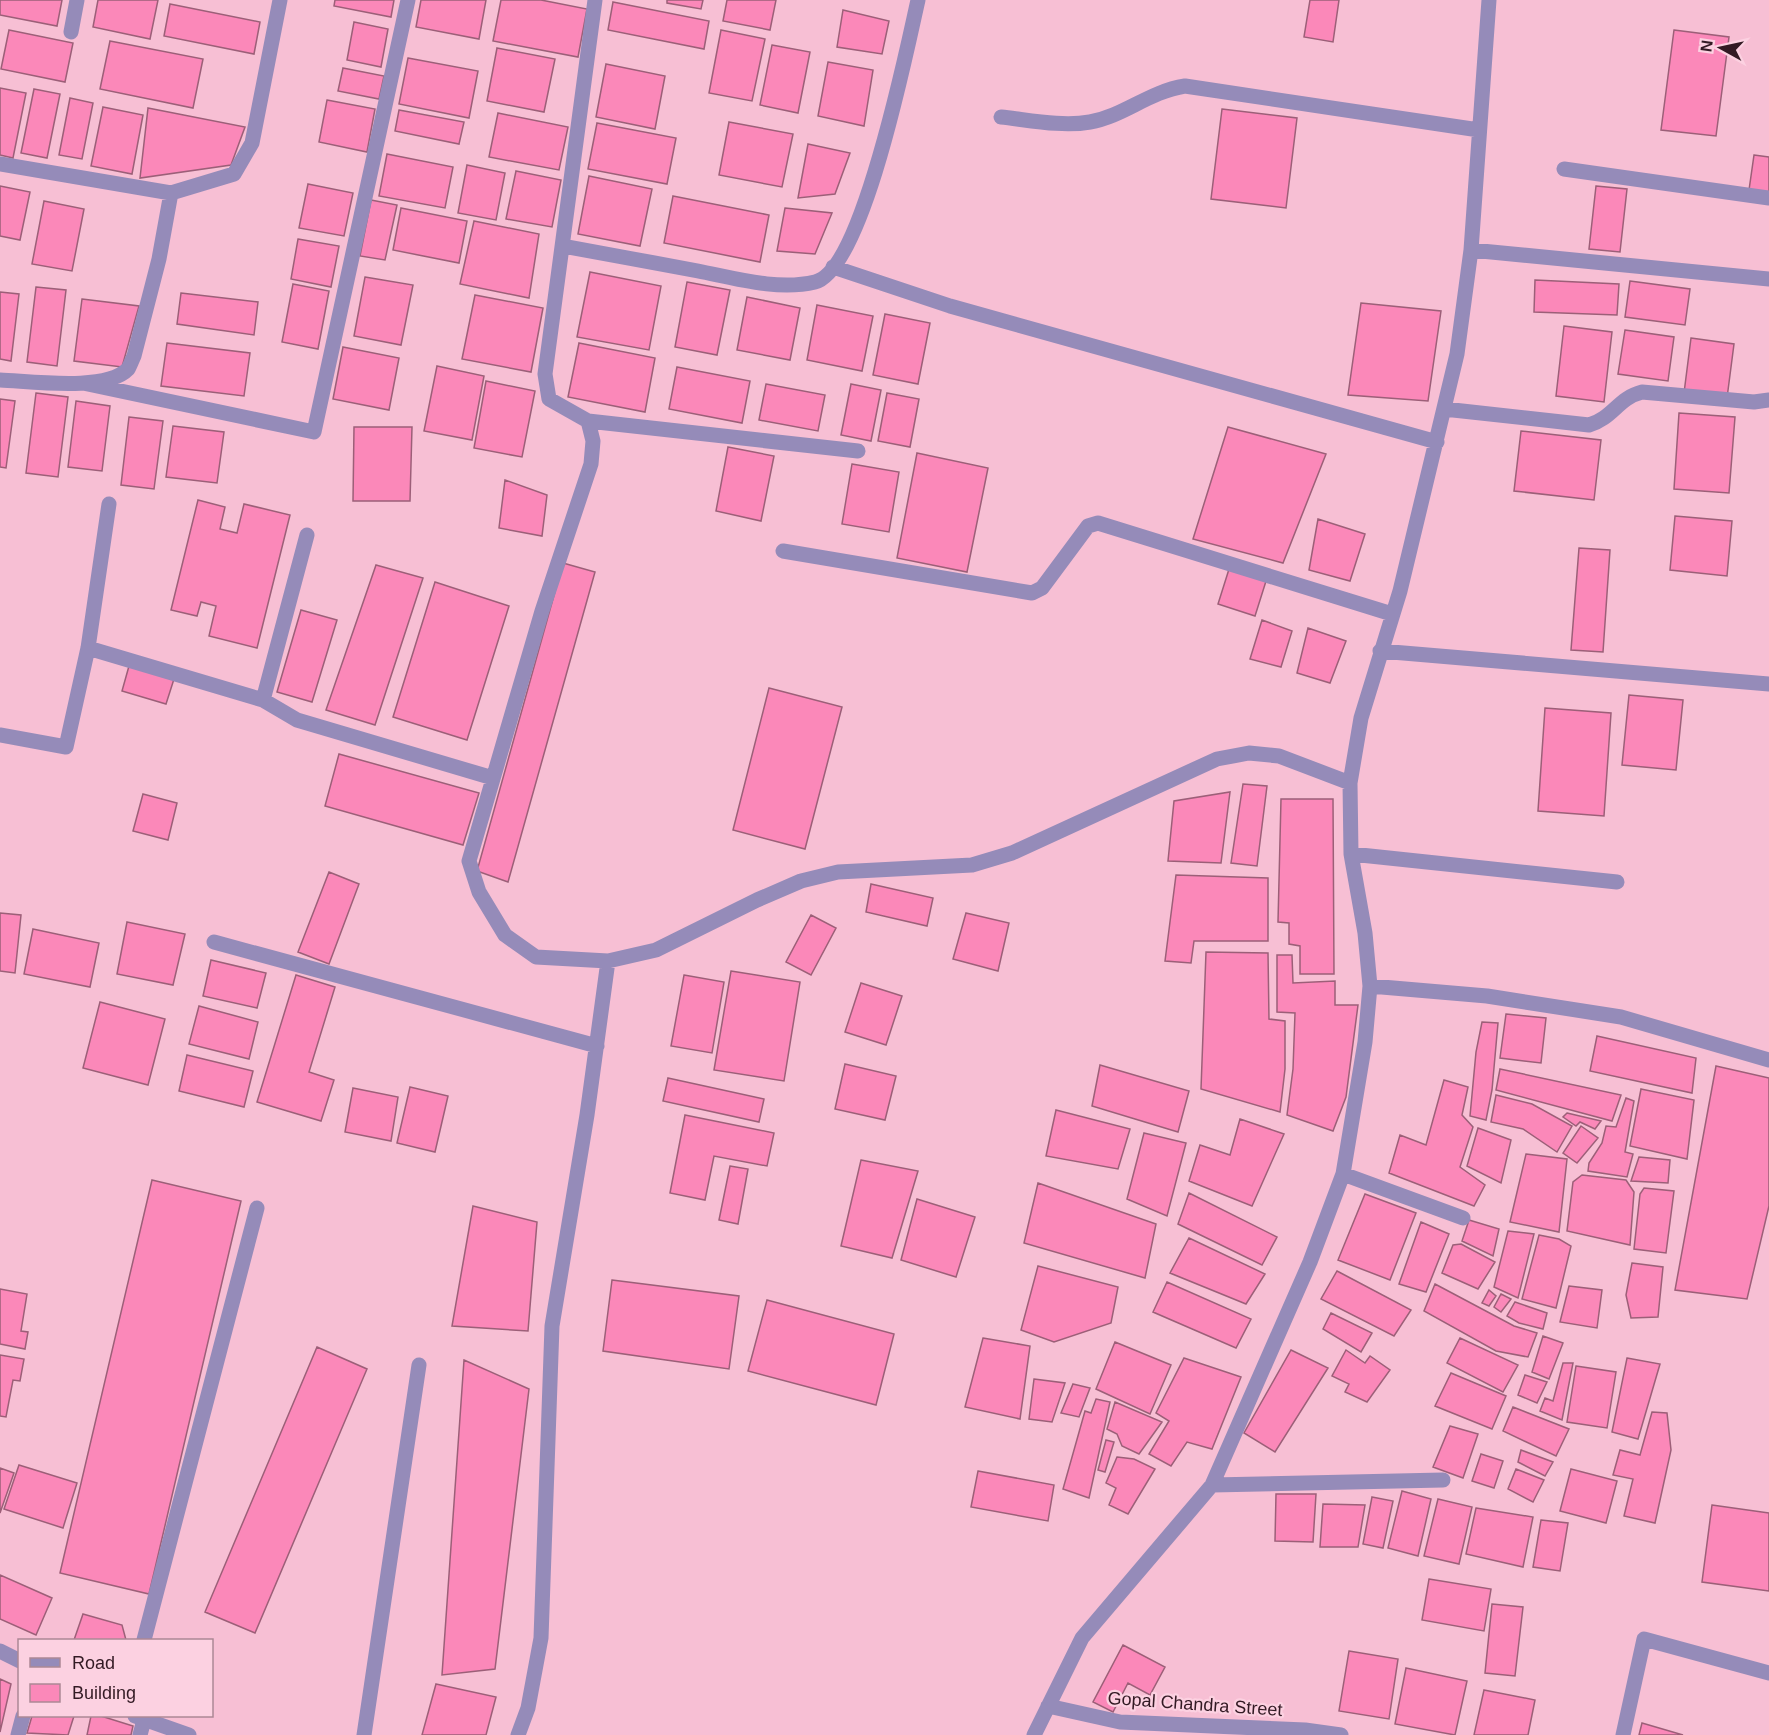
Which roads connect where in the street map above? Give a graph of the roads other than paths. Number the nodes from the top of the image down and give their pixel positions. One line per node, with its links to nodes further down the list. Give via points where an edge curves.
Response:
1 (77, 0): 7 (street)
2 (280, 0): 12 (street, via 252,142 234,174)
3 (408, 0): 19 (street, via 314,432)
4 (595, 0): 14 (street)
5 (918, 0): 16 (street, via 869,190 852,238)
6 (1489, 0): 9 (street)
7 (70, 32)
8 (1001, 117): 9 (street, via 1089,122 1117,114 1163,90 1185,86)
9 (1479, 130): 15 (street)
10 (0, 164): 12 (street)
11 (1564, 169): 13 (street)
12 (171, 193): 19 (street, via 159,259 128,369)
13 (1769, 198)
14 (563, 246): 16 (street, via 753,281 818,281); 22 (street, via 544,374 549,399)
15 (1471, 250): 17 (street); 21 (street, via 1457,354)
16 (833, 267): 23 (street, via 950,306)
17 (1769, 279)
18 (0, 380): 19 (street)
19 (83, 383)
20 (1769, 400): 21 (street, via 1642,392 1628,396 1601,421 1588,425)
21 (1444, 409): 23 (street)
22 (588, 421): 24 (street); 34 (street, via 593,441 591,464 542,611)
23 (1437, 442): 28 (street)
24 (858, 452)
25 (109, 504): 29 (street)
26 (307, 535): 32 (street)
27 (783, 551): 28 (street, via 1032,593 1042,588 1088,526 1098,523)
28 (1392, 614): 30 (street)
29 (88, 648): 32 (street); 33 (street, via 66,747)
30 (1380, 651): 31 (street); 35 (street, via 1361,718)
31 (1769, 684)
32 (262, 700): 34 (street, via 297,720)
33 (0, 735)
34 (494, 778): 39 (street, via 469,861 479,892 505,935 536,957)
35 (1350, 783): 36 (street); 39 (street, via 1280,756 1249,753 1217,759 1012,853 972,865 838,872 811,879 756,900 656,950)
36 (1351, 854): 37 (street); 40 (street)
37 (1617, 882)
38 (214, 942): 41 (street)
39 (608, 962): 41 (street)
40 (1370, 986): 42 (street, via 1487,996 1621,1017); 43 (street, via 1365,1042)
41 (597, 1046): 60 (street, via 552,1326 541,1638 528,1708)
42 (1769, 1060)
43 (1343, 1174): 45 (street); 48 (street, via 1310,1262)
44 (257, 1208): 49 (street)
45 (1463, 1218)
46 (419, 1365): 59 (street)
47 (1443, 1480): 48 (street)
48 (1212, 1485): 53 (street, via 1082,1638)
49 (145, 1639)
50 (0, 1651): 51 (street)
51 (18, 1660)
52 (1769, 1673): 63 (street, via 1644,1639)
53 (1048, 1706): 61 (street); 62 (street, Gopal Chandra Street, via 1120,1722)
54 (23, 1717): 56 (street)
55 (139, 1718): 57 (street); 58 (street)
56 (18, 1735)
57 (140, 1735)
58 (189, 1735)
59 (364, 1735)
60 (518, 1735)
61 (1034, 1735)
62 (1341, 1735)
63 (1623, 1735)

